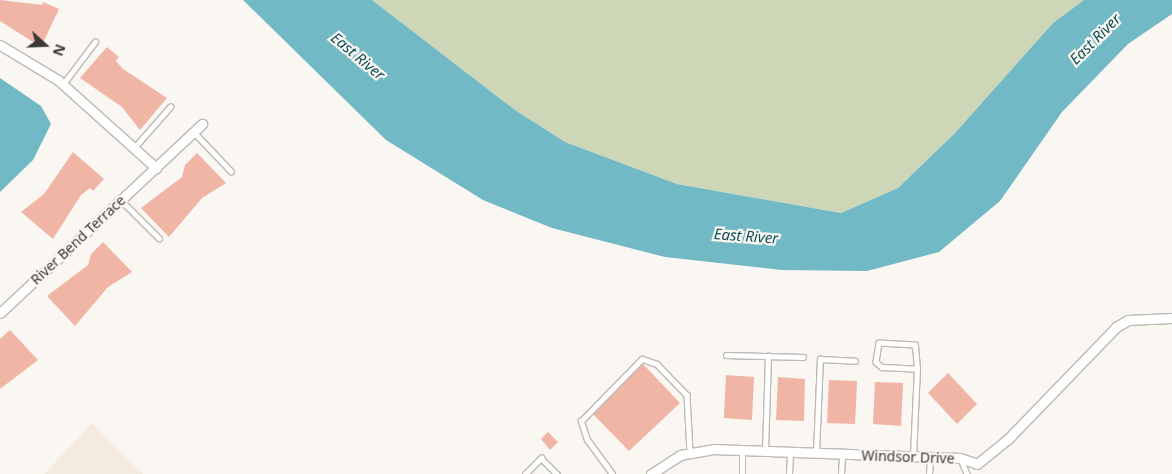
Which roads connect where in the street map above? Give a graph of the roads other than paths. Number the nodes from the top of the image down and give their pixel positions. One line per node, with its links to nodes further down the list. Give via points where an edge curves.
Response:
1 (95, 42): 3 (lane)
2 (0, 45): 3 (street)
3 (63, 84): 7 (street)
4 (170, 107): 7 (lane)
5 (202, 124): 6 (street, River Bend Terrace)
6 (194, 132): 8 (street, River Bend Terrace); 9 (lane)
7 (134, 148): 8 (street)
8 (156, 168): 10 (street, River Bend Terrace)
9 (231, 171)
10 (121, 200): 11 (lane); 12 (street, River Bend Terrace)
11 (159, 238)
12 (0, 313)
13 (1172, 318): 27 (street, Windsor Drive, via 1128,320 1116,326 1008,440 981,462)
14 (726, 356): 15 (lane)
15 (768, 356): 16 (lane); 20 (lane)
16 (803, 357)
17 (855, 360): 23 (lane, via 820,359)
18 (917, 369): 18 (lane, via 915,345 879,344 876,362 882,367); 25 (lane)
19 (742, 450): 20 (street, Windsor Drive); 22 (street, Windsor Drive); 32 (lane)
20 (765, 451): 21 (street, Windsor Drive)
21 (790, 452): 23 (street, Windsor Drive); 33 (lane)
22 (690, 453): 30 (lane, via 687,395 657,364 642,359 581,421 587,440); 31 (street, Windsor Drive)
23 (816, 453): 24 (street, Windsor Drive)
24 (842, 454): 25 (street, Windsor Drive); 34 (lane)
25 (913, 457): 26 (street, Windsor Drive)
26 (930, 458): 27 (street, Windsor Drive); 35 (lane)
27 (960, 458): 36 (lane)
28 (524, 474): 29 (lane, via 541,458)
29 (557, 474)
30 (612, 474)
31 (651, 474)
32 (742, 474)
33 (789, 474)
34 (841, 474)
35 (929, 474)
36 (967, 474)

